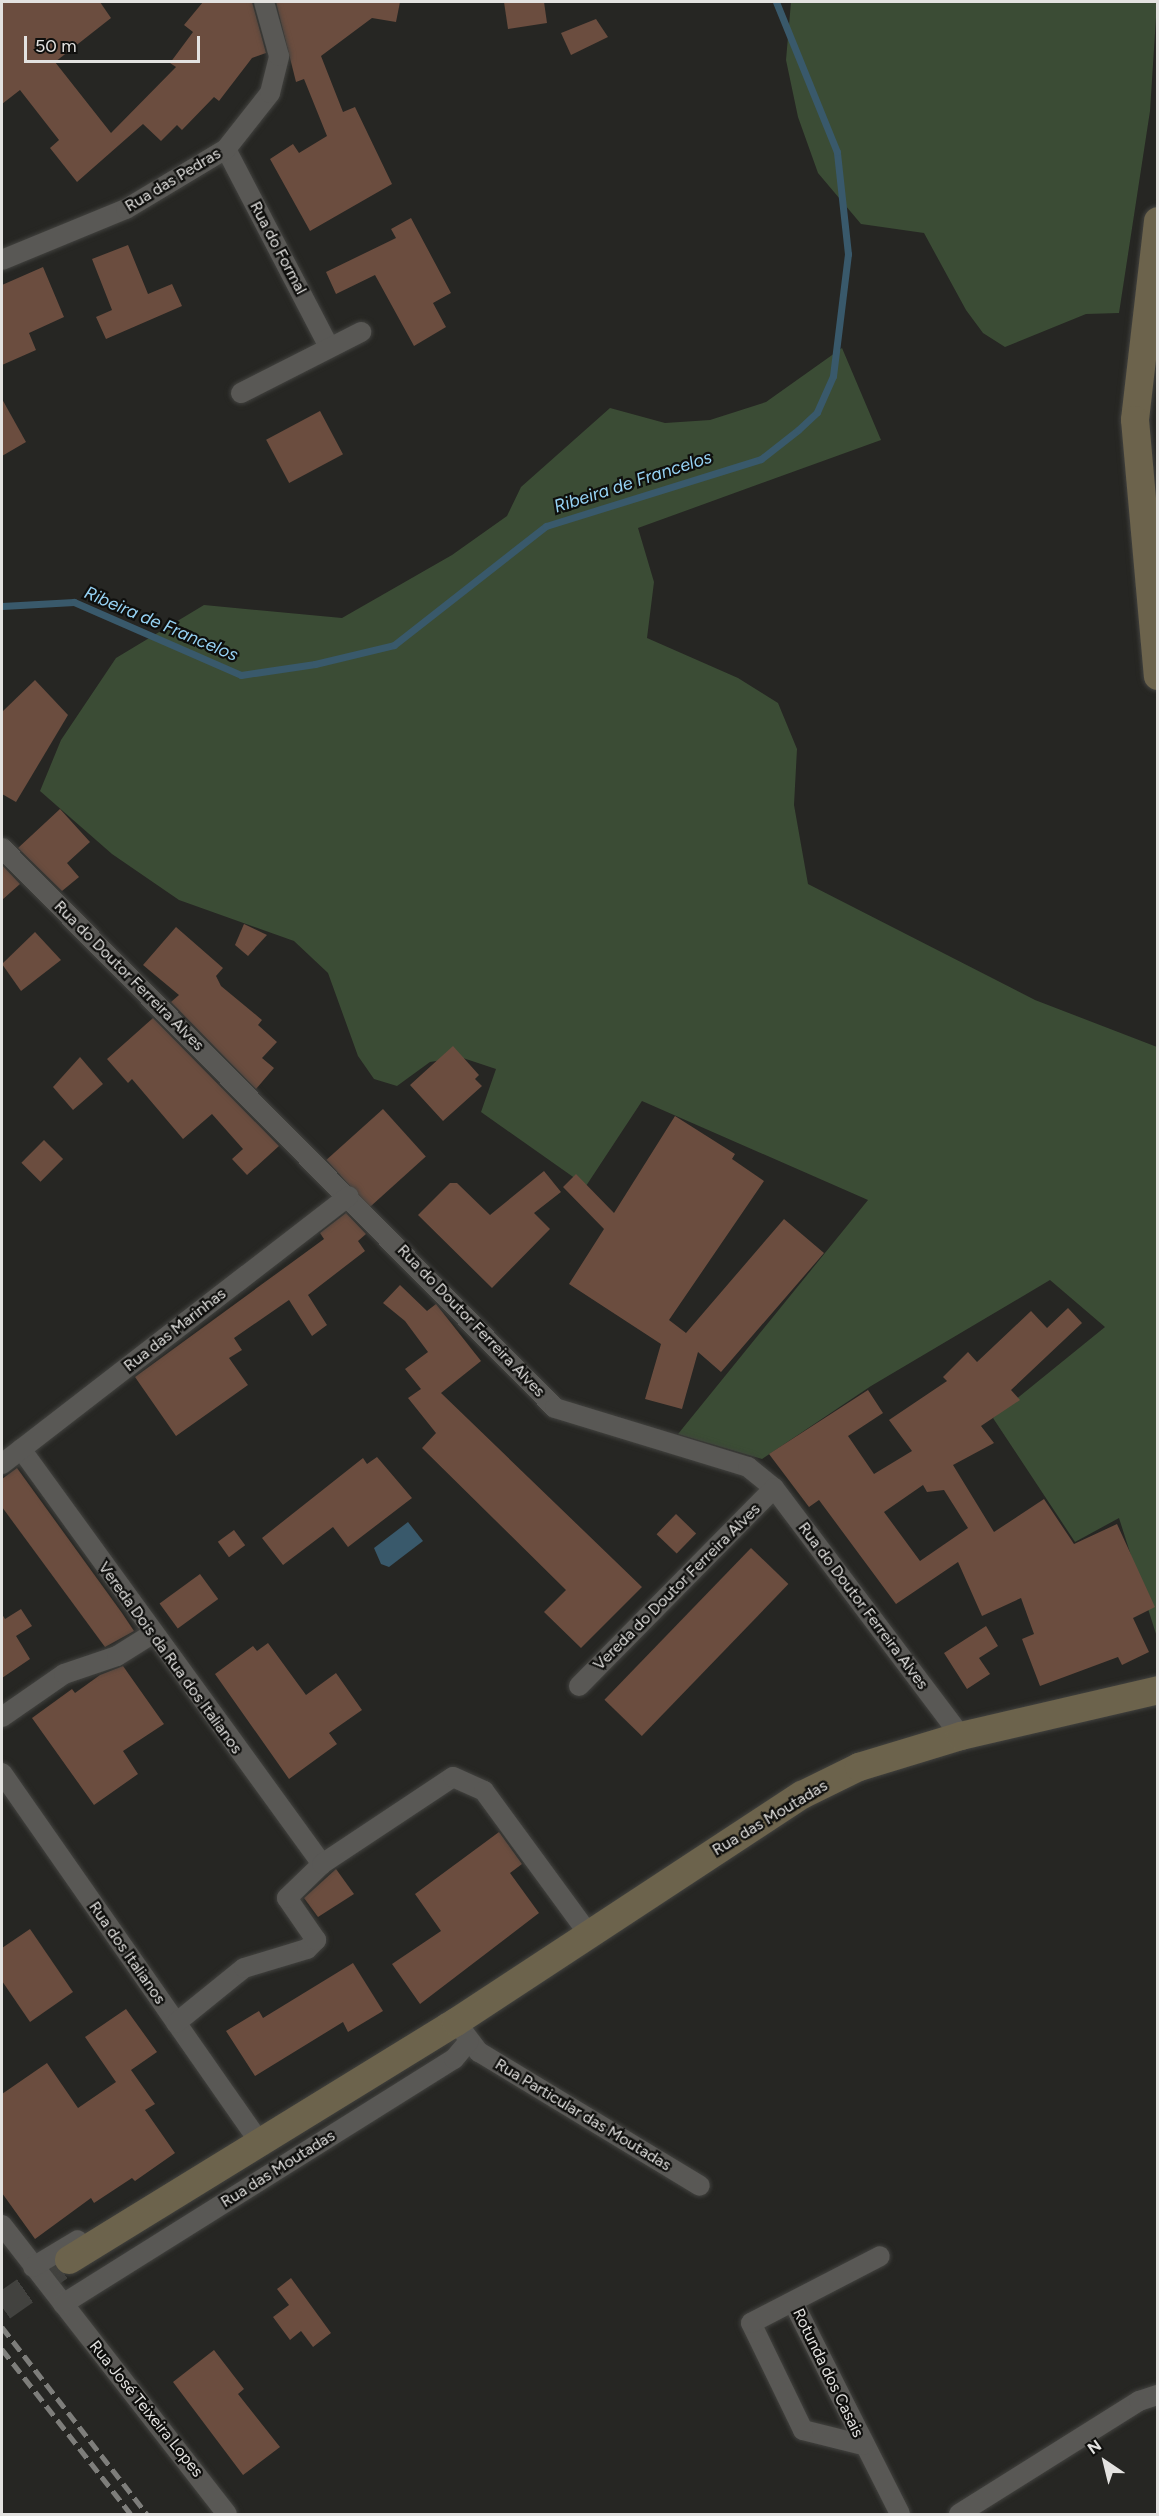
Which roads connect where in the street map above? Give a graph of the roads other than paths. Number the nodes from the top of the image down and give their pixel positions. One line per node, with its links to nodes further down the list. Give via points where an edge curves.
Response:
1 (264, 2): 2 (street, Rua das Pedras, via 279,56 270,93)
2 (226, 149): 5 (street, Rua das Pedras, via 126,209); 7 (street, Rua do Formal)
3 (1158, 221): 4 (main road)
4 (1155, 259): 9 (main road, via 1136,420)
5 (2, 260)
6 (361, 332): 7 (street)
7 (329, 347): 8 (street)
8 (241, 393)
9 (1158, 676)
10 (2, 848): 11 (street, Rua do Doutor Ferreira Alves)
11 (349, 1196): 12 (street, Rua das Marinhas); 14 (street, Rua do Doutor Ferreira Alves, via 555,1408 748,1467)
12 (21, 1449): 13 (street, Rua das Marinhas); 15 (street, Vereda Dois da Rua dos Italianos)
13 (2, 1464)
14 (774, 1488): 16 (street, Vereda do Doutor Ferreira Alves); 19 (street, Rua do Doutor Ferreira Alves)
15 (151, 1635): 18 (street, via 117,1656 64,1674); 21 (street, Vereda Dois da Rua dos Italianos)
16 (579, 1686)
17 (1158, 1690): 19 (main road, Rua das Moutadas)
18 (2, 1717)
19 (961, 1736): 22 (main road, Rua das Moutadas, via 859,1767 802,1795)
20 (2, 1773): 23 (street, Rua dos Italianos)
21 (322, 1864): 22 (street, via 453,1777 484,1791); 23 (street, via 287,1898 316,1940 307,1949 244,1968)
22 (588, 1934): 24 (main road, Rua das Moutadas)
23 (176, 2023): 25 (street, Rua dos Italianos)
24 (462, 2031): 25 (street, Rua das Moutadas, via 428,2025); 26 (street, Rua Particular das Moutadas); 29 (main road, Rua das Moutadas); 32 (street, Rua das Moutadas, via 454,2059)
25 (253, 2133): 30 (street, Rua das Moutadas)
26 (700, 2186)
27 (2, 2225): 30 (street, Rua José Teixeira Lopes)
28 (880, 2256): 31 (street, Rotunda dos Casais)
29 (69, 2260)
30 (33, 2267): 32 (street, Rua José Teixeira Lopes)
31 (793, 2302): 34 (street, Rotunda dos Casais); 34 (street, Rotunda dos Casais, via 751,2323 803,2430)
32 (63, 2304): 35 (street, Rua José Teixeira Lopes)
33 (1158, 2395): 37 (street, via 1139,2401)
34 (862, 2445): 36 (street, Rotunda dos Casais)
35 (227, 2514)
36 (900, 2514)
37 (959, 2514)

